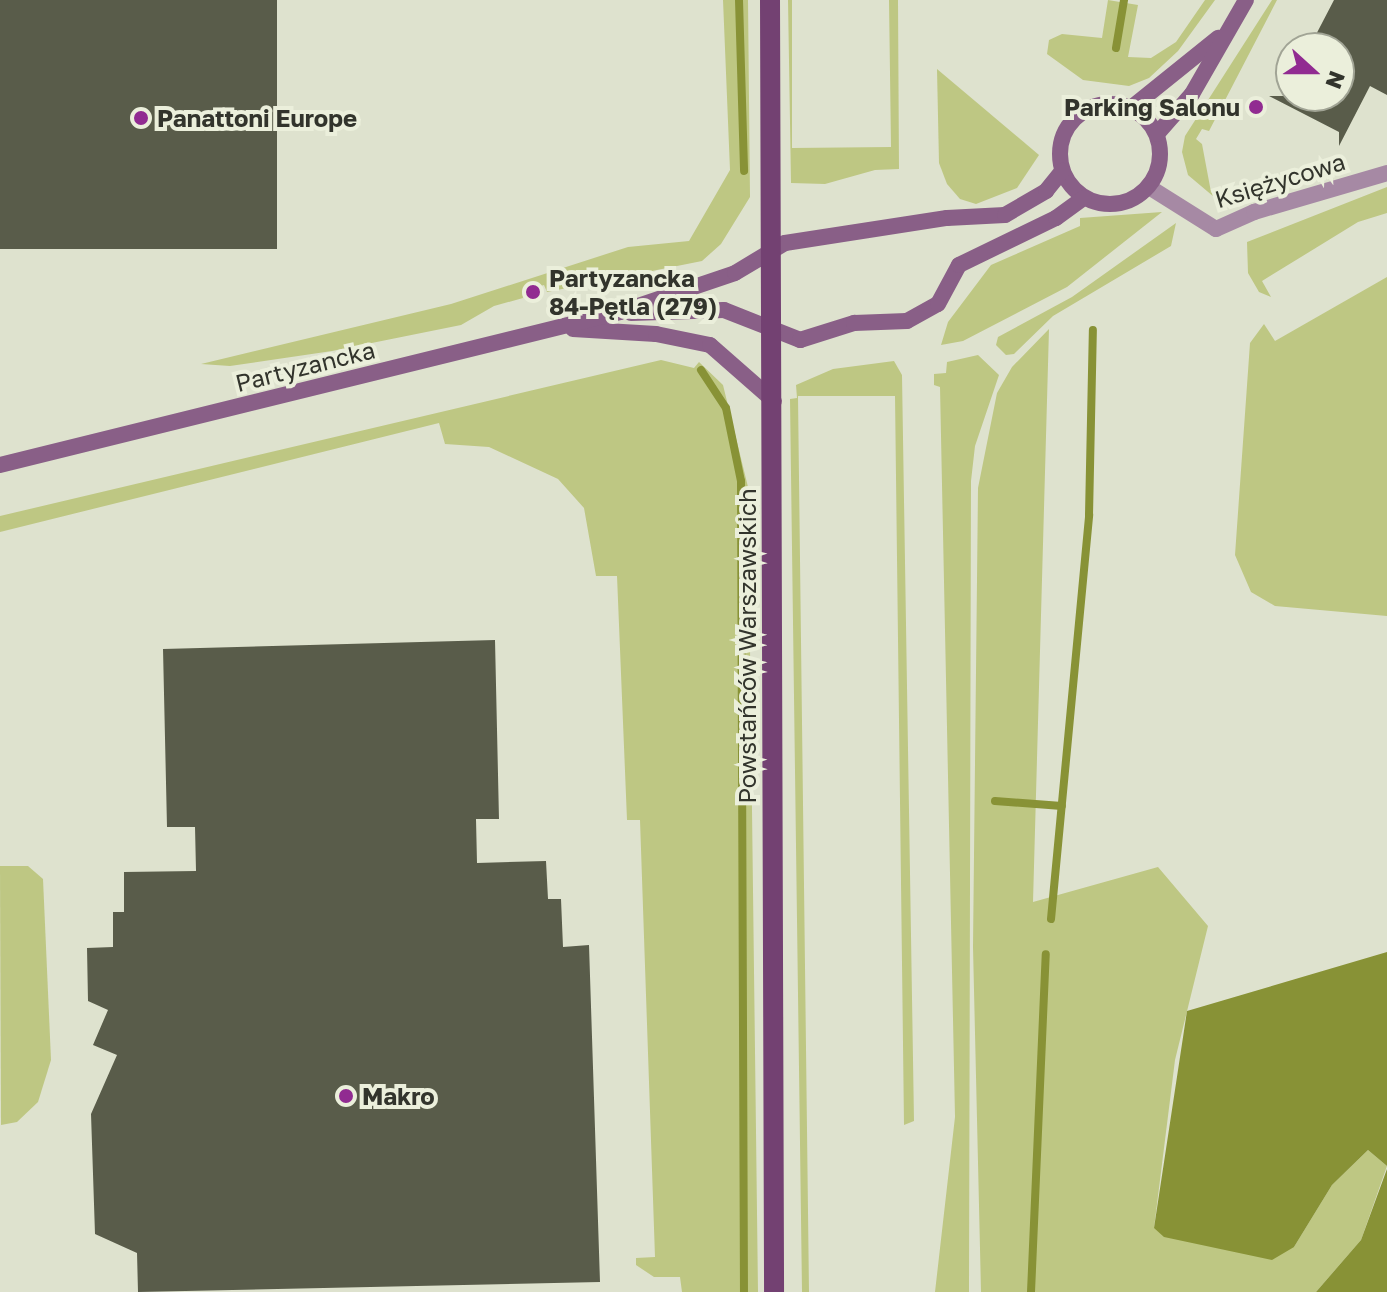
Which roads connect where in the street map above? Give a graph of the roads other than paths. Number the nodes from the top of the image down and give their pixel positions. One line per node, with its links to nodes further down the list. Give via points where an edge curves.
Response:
1 (770, 0): 10 (main road, Powstańców Warszawskich)
2 (1246, 0): 3 (street)
3 (1225, 32): 4 (street); 5 (street, via 1192,94)
4 (1131, 108): 5 (street); 6 (street, via 1105,103 1072,121 1060,145)
5 (1157, 134): 8 (street, via 1160,161)
6 (1062, 171): 9 (street); 10 (street, Partyzancka, via 1046,191 1005,215 808,238)
7 (1387, 173): 8 (street, Księżycowa, via 1254,212 1216,229)
8 (1149, 187): 9 (street, via 1112,205)
9 (1084, 198): 13 (street, via 1056,218 959,265 947,293 920,317 854,323 800,340)
10 (769, 253): 11 (street, Partyzancka, via 693,290); 13 (main road, Powstańców Warszawskich)
11 (620, 312): 12 (street, Partyzancka); 13 (street, Partyzancka, via 724,310 746,316)
12 (552, 329): 14 (street, via 656,334 710,345); 15 (street, Partyzancka)
13 (769, 332): 14 (main road, Powstańców Warszawskich)
14 (774, 401): 16 (main road, Powstańców Warszawskich)
15 (0, 465)
16 (774, 1292)

